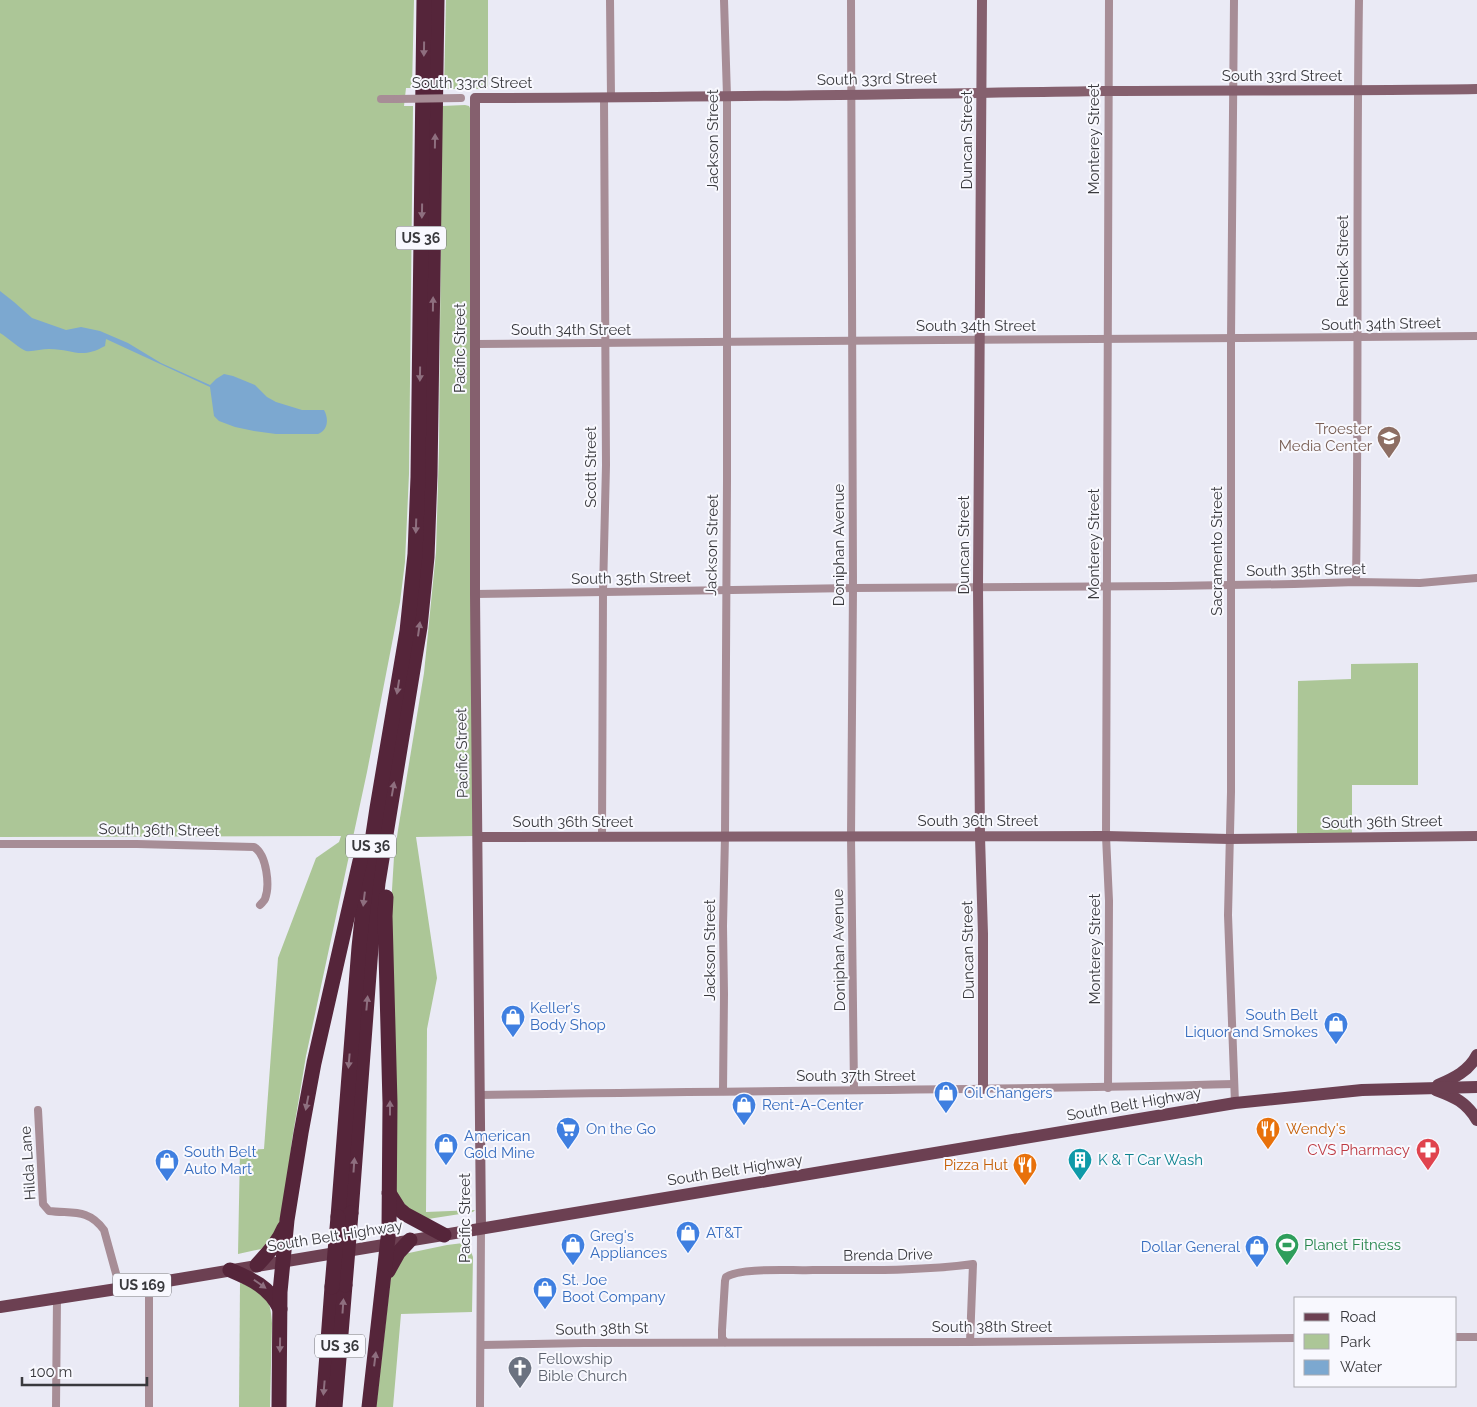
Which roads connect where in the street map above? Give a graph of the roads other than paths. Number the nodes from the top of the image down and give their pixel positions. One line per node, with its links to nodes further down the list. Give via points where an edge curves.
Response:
1 (424, 0): 38 (highway, US 36, one-way to 38, via 415,554 407,631)
2 (437, 0): 39 (highway, US 36, one-way to 2, via 420,627 427,557)
3 (610, 0): 18 (street, Scott Street)
4 (724, 0): 16 (street, Jackson Street)
5 (851, 0): 15 (street, Doniphan Avenue)
6 (982, 0): 14 (street, Duncan Street)
7 (1108, 0): 11 (street, Monterey Street)
8 (1234, 0): 12 (street, Sacramento Street)
9 (1359, 0): 13 (street, Renick Street)
10 (1477, 89): 13 (street, South 33rd Street)
11 (1108, 91): 12 (street, South 33rd Street); 14 (street, South 33rd Street); 23 (street, Monterey Street)
12 (1233, 91): 13 (street, South 33rd Street); 24 (street, Sacramento Street)
13 (1358, 91): 21 (street, Renick Street)
14 (982, 93): 15 (street, South 33rd Street); 22 (street, Duncan Street)
15 (851, 94): 16 (street, South 33rd Street); 25 (street, Doniphan Avenue)
16 (727, 96): 18 (street, South 33rd Street); 26 (street, Jackson Street)
17 (475, 98): 18 (street, South 33rd Street); 19 (street, South 33rd Street, bridge); 27 (street, Pacific Street)
18 (608, 98): 28 (street, Scott Street)
19 (381, 99)
20 (1477, 336): 21 (street, South 34th Street)
21 (1356, 338): 24 (street, South 34th Street); 30 (street, Renick Street)
22 (980, 339): 23 (street, South 34th Street); 25 (street, South 34th Street); 32 (street, Duncan Street)
23 (1107, 339): 24 (street, South 34th Street); 33 (street, Monterey Street)
24 (1231, 339): 31 (street, Sacramento Street)
25 (852, 340): 26 (street, South 34th Street); 34 (street, Doniphan Avenue)
26 (727, 342): 28 (street, South 34th Street); 35 (street, Jackson Street)
27 (476, 344): 28 (street, South 34th Street); 37 (street, Pacific Street)
28 (605, 344): 36 (street, Scott Street)
29 (1477, 578): 30 (street, South 35th Street, via 1420,583)
30 (1356, 582): 31 (street, South 35th Street)
31 (1231, 585): 33 (street, South 35th Street); 47 (street, Sacramento Street)
32 (978, 587): 33 (street, South 35th Street); 34 (street, South 35th Street); 42 (street, Duncan Street)
33 (1108, 587): 43 (street, Monterey Street)
34 (853, 588): 35 (street, South 35th Street); 46 (street, Doniphan Avenue)
35 (726, 590): 36 (street, South 35th Street); 41 (street, Jackson Street)
36 (603, 592): 37 (street, South 35th Street); 45 (street, Scott Street)
37 (475, 594): 40 (street, Pacific Street)
38 (384, 766): 63 (highway, US 36, one-way to 63, via 359,947); 64 (highway, one-way to 64, via 370,807 314,1063)
39 (389, 811): 62 (highway, one-way to 39, via 385,916); 63 (highway, US 36, one-way to 39, via 378,883)
40 (478, 836): 45 (street, South 36th Street); 58 (street, Pacific Street)
41 (725, 836): 45 (street, South 36th Street); 46 (street, South 36th Street); 55 (street, Jackson Street)
42 (980, 836): 43 (street, South 36th Street); 46 (street, South 36th Street); 57 (street, Duncan Street)
43 (1106, 836): 47 (street, South 36th Street); 53 (street, Monterey Street)
44 (1477, 836): 47 (street, South 36th Street)
45 (602, 837)
46 (851, 837): 56 (street, Doniphan Avenue)
47 (1229, 839): 51 (street, Sacramento Street, via 1228,915)
48 (0, 844): 49 (street, South 36th Street, via 254,847 264,858 266,874 265,899)
49 (260, 905)
50 (1477, 1055): 54 (main road, via 1455,1078)
51 (1234, 1084): 53 (street, South 37th Street); 59 (street, Sacramento Street)
52 (1477, 1087): 54 (main road, South Belt Highway / US 169)
53 (1108, 1088): 57 (street, South 37th Street)
54 (1429, 1088): 59 (main road, South Belt Highway / US 169, via 1362,1090); 61 (main road, via 1460,1100)
55 (723, 1090): 56 (street, South 37th Street); 58 (street, South 37th Street)
56 (854, 1090): 57 (street, South 37th Street)
57 (983, 1090)
58 (479, 1094): 65 (street, Pacific Street)
59 (1235, 1103): 65 (main road, South Belt Highway / US 169)
60 (38, 1110): 75 (street, Hilda Lane, via 43,1204 49,1210 85,1214 98,1222 104,1230)
61 (1477, 1120)
62 (389, 1193): 66 (highway, via 405,1214); 68 (highway)
63 (344, 1215): 74 (highway, US 36, bridge)
64 (287, 1220): 69 (highway); 70 (highway, via 278,1240)
65 (481, 1229): 66 (main road, South Belt Highway / US 169); 84 (street, Pacific Street)
66 (444, 1235): 67 (main road, South Belt Highway / US 169)
67 (410, 1240): 68 (main road, South Belt Highway / US 169); 72 (highway, via 398,1253)
68 (388, 1244): 69 (main road, South Belt Highway / US 169); 72 (highway)
69 (283, 1261): 70 (main road, South Belt Highway / US 169); 78 (highway)
70 (257, 1266): 71 (main road, South Belt Highway / US 169)
71 (230, 1270): 73 (main road, South Belt Highway / US 169); 78 (highway, one-way to 78, via 268,1290)
72 (385, 1277): 90 (highway, one-way to 72)
73 (150, 1284): 75 (main road, South Belt Highway / US 169); 86 (street)
74 (338, 1286): 88 (highway, US 36, one-way to 88); 89 (highway, US 36, one-way to 74)
75 (120, 1288): 76 (main road, South Belt Highway / US 169)
76 (57, 1298): 77 (main road, South Belt Highway / US 169); 85 (street)
77 (0, 1307)
78 (280, 1309): 87 (highway, one-way to 87)
79 (1457, 1337): 80 (street)
80 (1477, 1337)
81 (1294, 1338): 83 (street, South 38th Street)
82 (725, 1342): 83 (street, South 38th Street); 83 (street, Brenda Drive, via 722,1338 726,1277 732,1273 941,1268 974,1264); 84 (street, South 38th St)
83 (970, 1342)
84 (481, 1345): 91 (street, Pacific Street)
85 (56, 1407)
86 (148, 1407)
87 (279, 1407)
88 (322, 1407)
89 (335, 1407)
90 (369, 1407)
91 (480, 1407)

